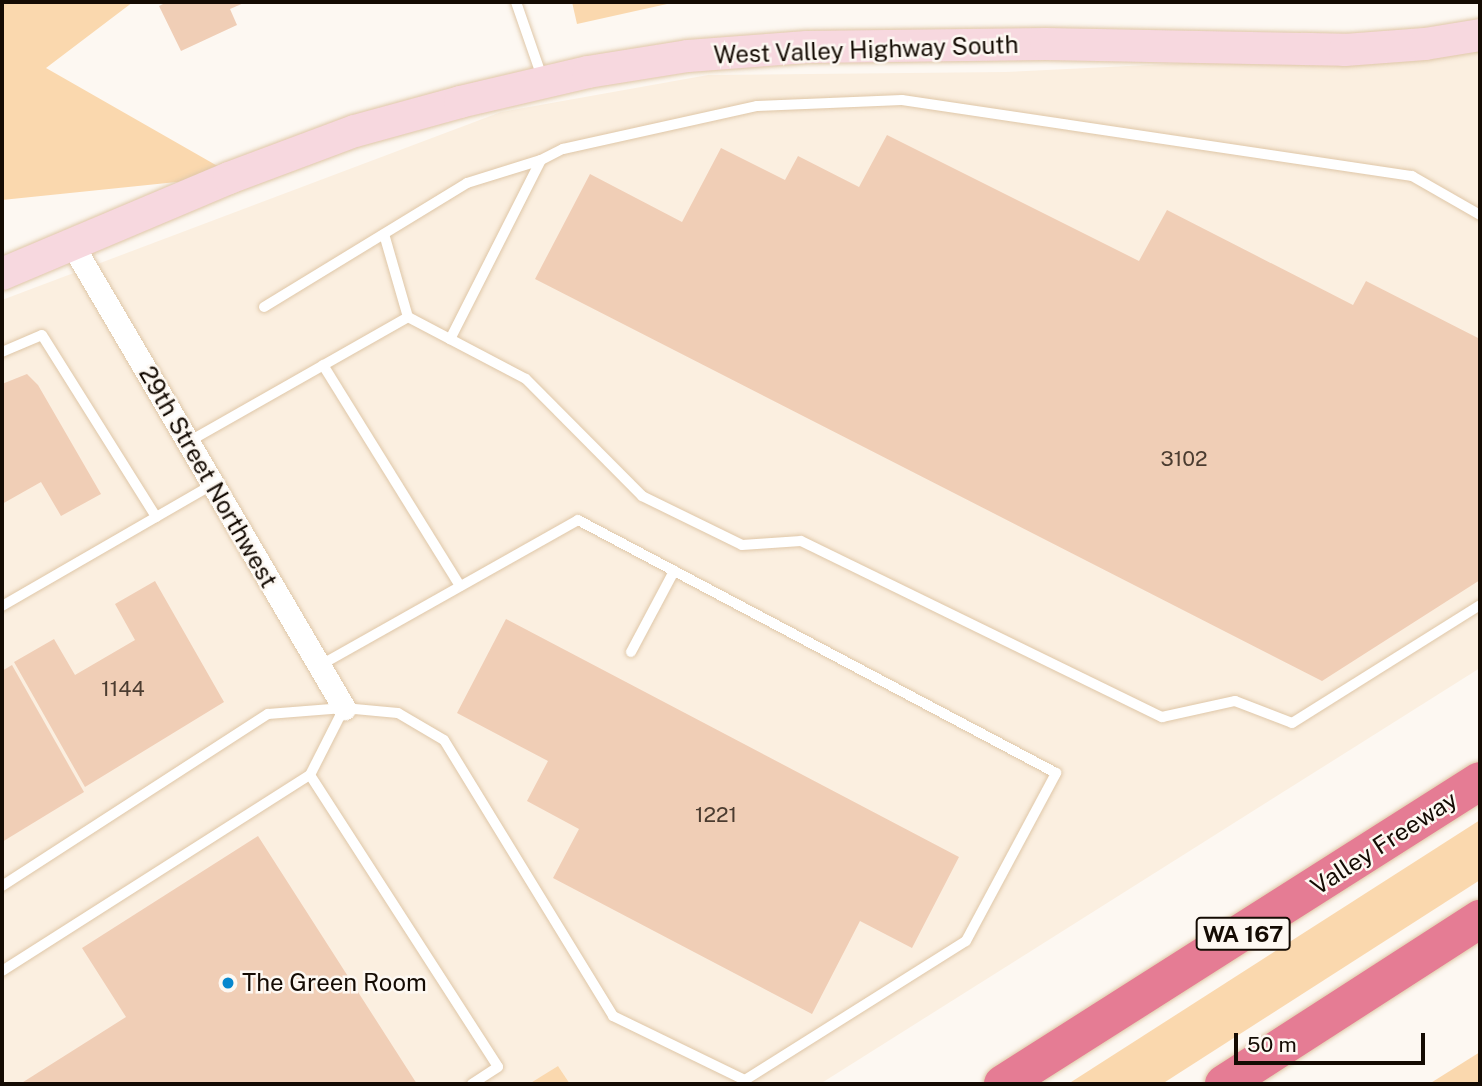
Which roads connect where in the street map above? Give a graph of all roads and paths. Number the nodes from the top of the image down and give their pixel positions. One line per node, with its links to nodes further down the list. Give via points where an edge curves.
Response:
1 (516, 2): 3 (lane)
2 (1480, 35): 3 (main road, West Valley Highway South, via 1345,50 1045,44 807,47 688,56)
3 (544, 82): 7 (main road, West Valley Highway South, via 355,131 229,178)
4 (541, 160): 5 (lane, via 563,149 757,106 902,100 1412,176); 6 (lane, via 467,183); 11 (lane)
5 (1480, 215)
6 (384, 234): 9 (lane); 10 (lane)
7 (73, 246): 8 (main road, West Valley Highway South); 14 (street, 29th Street Northwest)
8 (2, 274)
9 (264, 307)
10 (408, 317): 11 (lane); 13 (lane)
11 (450, 339): 19 (lane, via 526,379 642,496 742,545 801,541 1162,717 1235,701 1292,723)
12 (2, 352): 16 (lane, via 42,335)
13 (323, 365): 14 (lane); 18 (lane)
14 (188, 442): 15 (street, 29th Street Northwest)
15 (212, 485): 16 (lane); 22 (street, 29th Street Northwest)
16 (156, 517): 20 (lane)
17 (674, 571): 18 (lane, via 578,520); 21 (lane); 23 (lane, via 1056,773 966,941 745,1080 613,1016 444,740 398,713)
18 (460, 586): 22 (lane)
19 (1480, 605)
20 (2, 606)
21 (631, 652)
22 (319, 666): 23 (street, 29th Street Northwest)
23 (344, 708): 24 (lane); 26 (lane, via 268,715)
24 (310, 775): 28 (lane); 29 (lane, via 498,1067)
25 (1480, 781): 30 (highway, Valley Freeway / WA 167)
26 (2, 886)
27 (1480, 919): 31 (highway)
28 (2, 971)
29 (472, 1084)
30 (1003, 1084)
31 (1224, 1084)

